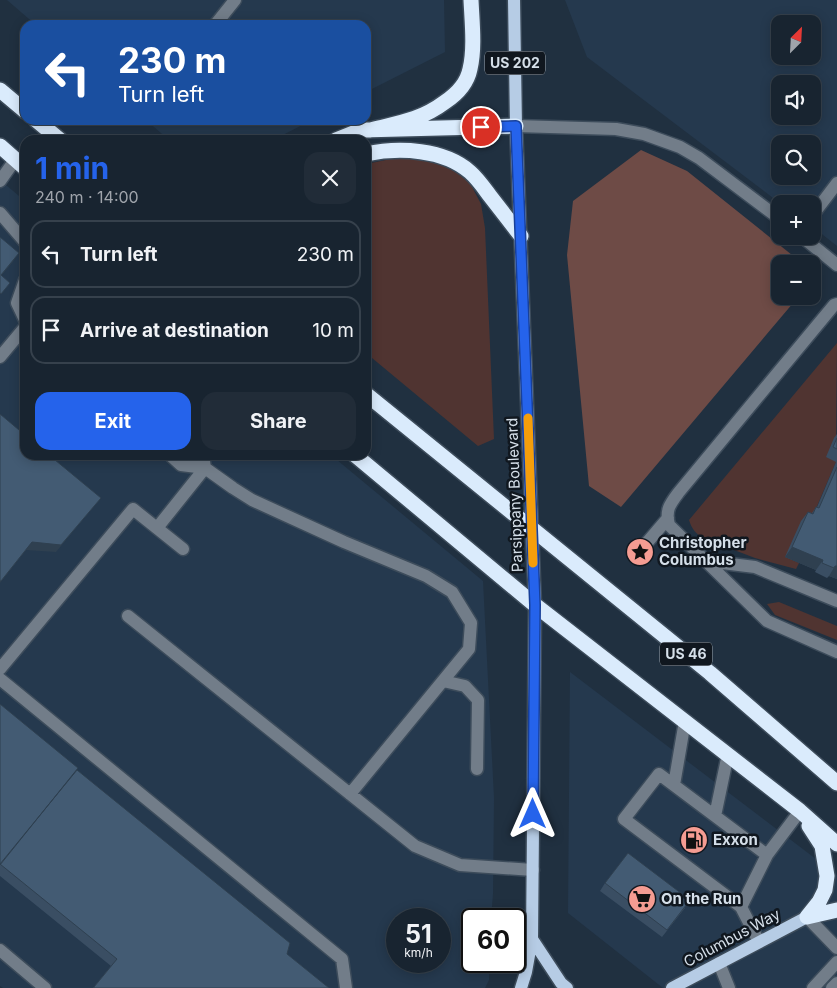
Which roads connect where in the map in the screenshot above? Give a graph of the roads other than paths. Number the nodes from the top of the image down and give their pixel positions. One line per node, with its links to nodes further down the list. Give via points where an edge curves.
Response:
1 (235, 0): 4 (lane)
2 (471, 0): 9 (highway, via 470,71 456,95 421,117)
3 (514, 0): 8 (main road, Parsippany Boulevard / US 202)
4 (219, 20)
5 (0, 90): 6 (highway)
6 (20, 107)
7 (42, 125): 10 (highway)
8 (516, 126): 9 (highway); 18 (lane, via 616,129 644,134 700,158); 21 (main road, Parsippany Boulevard / US 202)
9 (370, 130): 11 (highway)
10 (54, 135)
11 (348, 135)
12 (0, 146): 14 (highway)
13 (371, 153): 21 (highway, via 392,150 420,152 460,164 471,172)
14 (20, 164): 15 (lane)
15 (0, 180)
16 (837, 183): 17 (lane)
17 (821, 204)
18 (771, 212)
19 (0, 213): 20 (lane)
20 (20, 236)
21 (521, 236): 37 (main road, Parsippany Boulevard / US 202)
22 (813, 245): 23 (lane)
23 (837, 265)
24 (20, 294): 26 (lane, via 17,303)
25 (837, 304): 35 (lane, via 679,492 670,505)
26 (20, 309)
27 (20, 333): 28 (lane)
28 (0, 357)
29 (371, 392): 31 (highway)
30 (371, 398): 31 (highway, US 46)
31 (389, 412): 37 (highway, US 46)
32 (176, 460): 34 (lane, via 181,465)
33 (360, 460): 42 (highway)
34 (204, 461): 36 (lane); 47 (lane, via 233,488 252,500 426,576 452,592 471,623 469,649)
35 (668, 518): 38 (lane); 40 (lane, via 669,525)
36 (157, 528): 39 (lane); 45 (lane, via 133,509)
37 (532, 530): 42 (main road, Parsippany Boulevard / US 202); 51 (highway, US 46, via 710,673)
38 (645, 545)
39 (183, 549)
40 (706, 561): 41 (lane, via 755,567); 44 (lane, via 767,621)
41 (837, 601)
42 (535, 605): 48 (highway); 58 (main road, Parsippany Boulevard / US 202)
43 (128, 616): 53 (lane)
44 (837, 652)
45 (0, 670)
46 (0, 679): 70 (lane, via 342,960)
47 (443, 681): 50 (lane, via 465,686 478,700); 53 (lane)
48 (685, 721): 49 (highway); 52 (lane)
49 (728, 754): 54 (highway); 55 (lane)
50 (477, 769)
51 (837, 783)
52 (674, 785): 55 (lane); 59 (lane, via 660,774 624,819)
53 (350, 794): 58 (lane, via 415,846 460,865)
54 (800, 811): 56 (highway); 57 (lane); 61 (highway, via 822,846 827,876 819,902)
55 (715, 816): 57 (lane)
56 (837, 844)
57 (768, 855): 59 (lane)
58 (533, 870): 62 (main road, Parsippany Boulevard / US 202)
59 (741, 907): 63 (lane)
60 (837, 910): 61 (highway)
61 (807, 917): 63 (main road, Columbus Way); 64 (lane)
62 (532, 940): 71 (main road, Parsippany Boulevard / US 202); 72 (main road)
63 (759, 942): 67 (main road, Columbus Way)
64 (837, 948)
65 (0, 950): 69 (lane)
66 (837, 962): 75 (lane)
67 (719, 963): 73 (main road, Columbus Way); 74 (lane)
68 (837, 983): 76 (lane)
69 (46, 988)
70 (346, 988)
71 (521, 988)
72 (567, 988)
73 (672, 988)
74 (729, 988)
75 (813, 988)
76 (832, 988)

